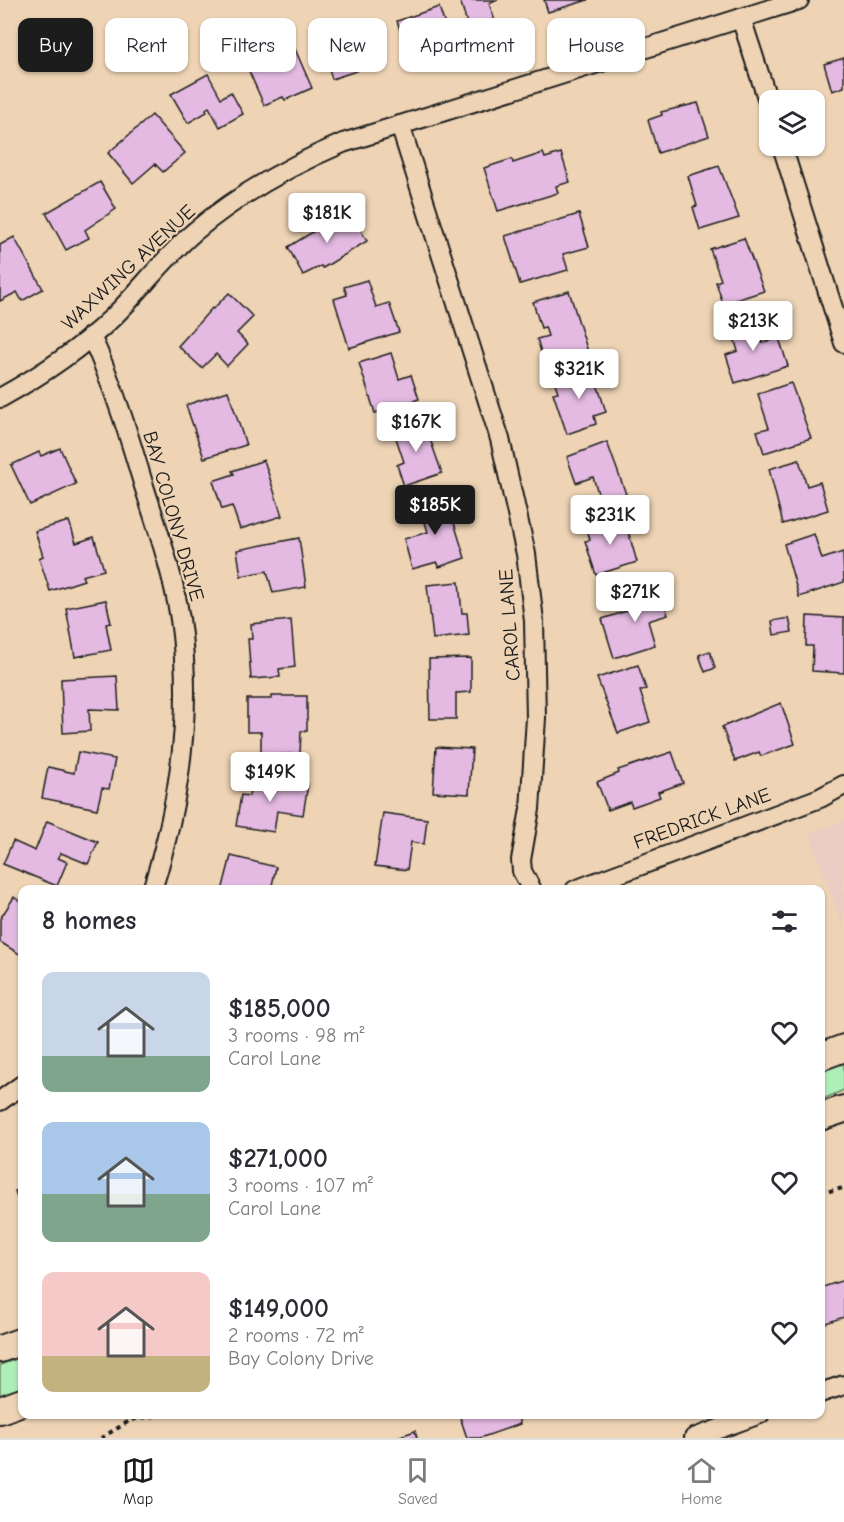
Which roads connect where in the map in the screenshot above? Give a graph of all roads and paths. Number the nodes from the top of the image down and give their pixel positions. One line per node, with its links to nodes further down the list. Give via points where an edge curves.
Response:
1 (799, 0): 2 (street, WAXWING AVENUE)
2 (741, 18): 3 (street); 4 (street, WAXWING AVENUE)
3 (764, 90)
4 (400, 125): 6 (street, WAXWING AVENUE, via 343,143 298,163 239,199 192,234); 11 (street, CAROL LANE, via 500,439 526,554 537,673 530,809 521,860)
5 (785, 156): 7 (street)
6 (91, 336): 8 (street, WAXWING AVENUE, via 54,365); 10 (street, BAY COLONY DRIVE, via 118,399 166,557 180,619 185,713 181,758 172,821)
7 (844, 343)
8 (0, 398)
9 (844, 785): 12 (street, FREDRICK LANE, via 820,798)
10 (153, 885)
11 (529, 885)
12 (588, 885)
13 (844, 1048): 14 (main road)
14 (825, 1055)
15 (18, 1088): 16 (street)
16 (0, 1101)
17 (844, 1109): 18 (main road)
18 (825, 1116)
19 (844, 1188): 20 (path)
20 (825, 1192)
21 (18, 1342): 22 (main road)
22 (0, 1349)
23 (844, 1385): 24 (street)
24 (825, 1391)
25 (18, 1403): 26 (main road)
26 (0, 1410)
27 (137, 1419): 29 (path)
28 (746, 1419): 30 (street)
29 (101, 1438)
30 (694, 1438)

